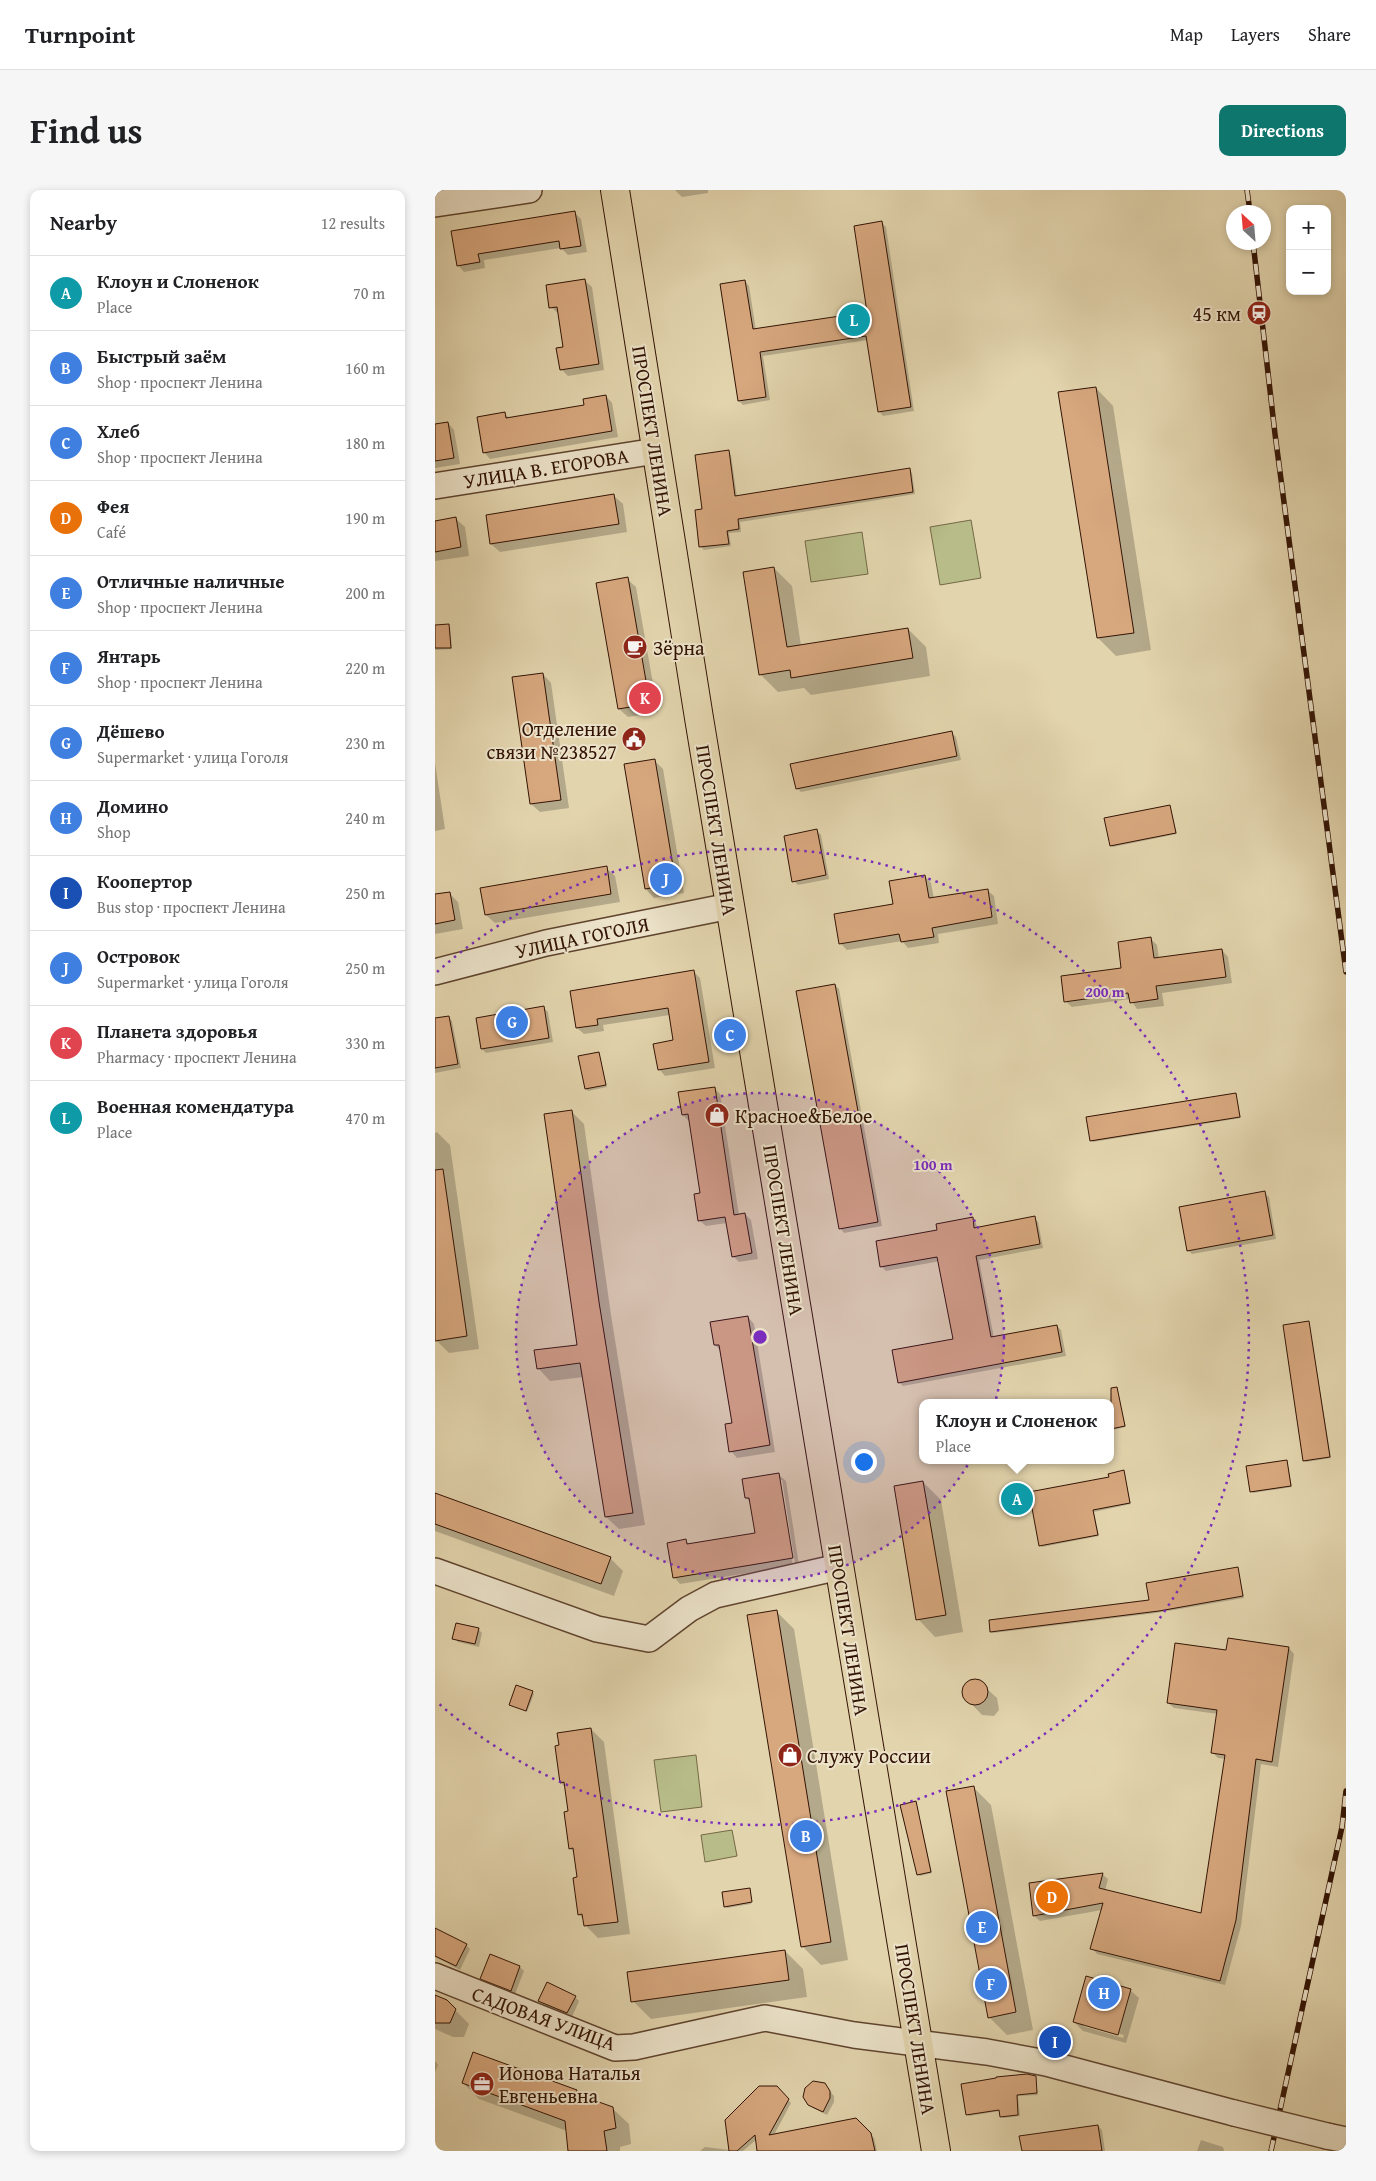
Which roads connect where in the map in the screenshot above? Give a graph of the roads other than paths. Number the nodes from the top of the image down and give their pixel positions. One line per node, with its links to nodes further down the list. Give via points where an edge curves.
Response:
1 (529, 190): 3 (street)
2 (615, 190): 4 (main road, ПРОСПЕКТ ЛЕНИНА)
3 (435, 204)
4 (656, 450): 5 (street, УЛИЦА В. ЕГОРОВА); 6 (main road, ПРОСПЕКТ ЛЕНИНА)
5 (435, 486)
6 (730, 906): 7 (street, УЛИЦА ГОГОЛЯ, via 547,943); 8 (main road, ПРОСПЕКТ ЛЕНИНА)
7 (435, 972)
8 (839, 1567): 9 (street, via 715,1595 689,1608 649,1639 597,1629); 11 (main road, ПРОСПЕКТ ЛЕНИНА)
9 (435, 1571)
10 (435, 1976): 11 (street, САДОВАЯ УЛИЦА, via 615,2048 634,2047 765,2018)
11 (919, 2044): 12 (street, САДОВАЯ УЛИЦА, bridge, via 1045,2063); 13 (main road, ПРОСПЕКТ ЛЕНИНА)
12 (1340, 2138)
13 (936, 2151)

